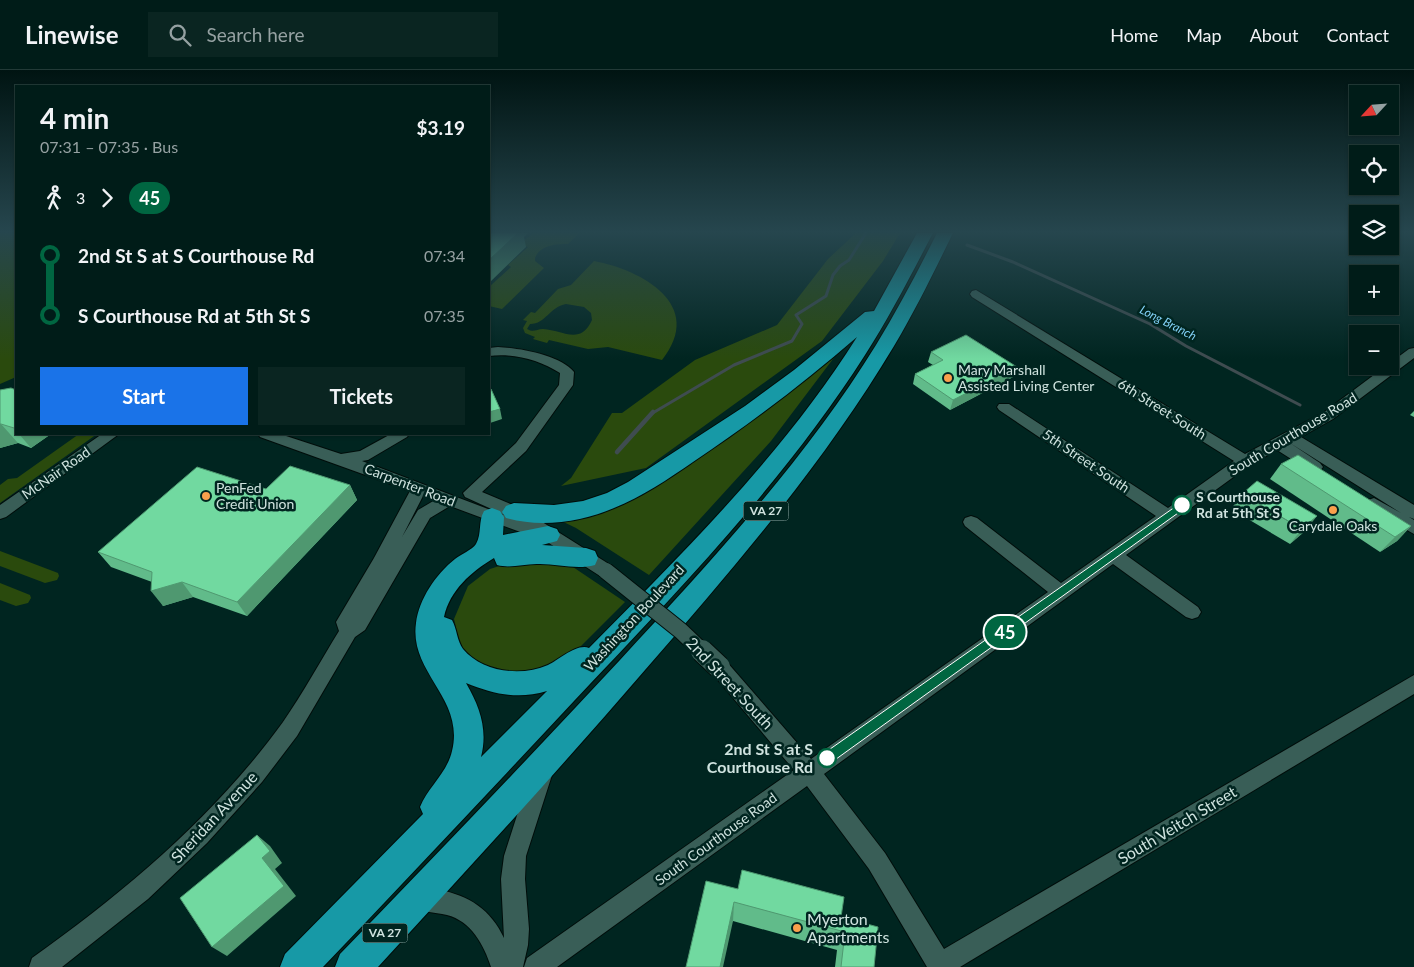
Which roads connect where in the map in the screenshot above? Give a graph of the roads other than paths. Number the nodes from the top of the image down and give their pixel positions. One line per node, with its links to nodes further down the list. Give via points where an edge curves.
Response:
1 (903, 275): 4 (highway, Washington Boulevard / VA 27)
2 (924, 275): 32 (highway, Washington Boulevard / VA 27, via 900,322 801,466 694,596)
3 (976, 294): 13 (street, 6th Street South)
4 (888, 302): 17 (highway, via 760,406 628,491 584,509 557,513); 30 (highway, Washington Boulevard / VA 27, via 856,354 782,453)
5 (490, 352): 15 (street, via 504,350 556,363 567,372 566,385 521,447)
6 (1414, 352): 11 (street, South Courthouse Road, via 1333,412)
7 (1004, 407): 20 (street, 5th Street South)
8 (111, 435): 18 (street, McNair Road)
9 (268, 435): 12 (street, Carpenter Road)
10 (400, 435): 12 (street, Carpenter Road, via 363,456)
11 (1284, 440): 13 (street, South Courthouse Road); 19 (street); 22 (street)
12 (339, 458): 14 (street, Carpenter Road)
13 (1245, 461): 20 (street, South Courthouse Road)
14 (419, 489): 16 (street, Carpenter Road); 29 (street, Sheridan Avenue, via 348,615 345,622)
15 (471, 494): 17 (street, Carpenter Road)
16 (449, 499): 17 (street, Carpenter Road); 29 (street, Sheridan Avenue, via 424,514 358,625)
17 (493, 511): 23 (street, 2nd Street South, via 507,523); 24 (highway, via 491,538)
18 (0, 513)
19 (1414, 513)
20 (1167, 516): 25 (street, South Courthouse Road)
21 (971, 522): 27 (street)
22 (1414, 528)
23 (548, 535): 24 (highway, via 513,541); 26 (street, 2nd Street South)
24 (484, 552): 35 (highway, via 458,572 443,589 428,624 432,652 468,717 465,761 447,793)
25 (1113, 555): 27 (street, South Courthouse Road); 28 (street)
26 (596, 564): 30 (highway, via 528,554 509,557 482,568 459,588 448,604 443,622 448,649 456,661 470,672 495,681 520,683 567,670); 33 (street, 2nd Street South, bridge, via 681,631 719,667)
27 (1060, 592): 33 (street, South Courthouse Road)
28 (1192, 612)
29 (348, 632): 37 (street, Sheridan Avenue, via 281,740 245,787 189,847 141,891)
30 (620, 635): 35 (highway, Washington Boulevard / VA 27)
31 (1414, 684): 36 (street, South Veitch Street)
32 (547, 759): 34 (highway, Washington Boulevard / VA 27); 41 (street, via 515,856 513,878 517,928)
33 (808, 772): 36 (street, 2nd Street South, via 877,861); 42 (street, South Courthouse Road)
34 (417, 899): 39 (highway, Washington Boulevard / VA 27); 40 (street, via 457,906 471,913 494,942)
35 (358, 904): 38 (highway, Washington Boulevard / VA 27)
36 (940, 966)
37 (41, 967)
38 (298, 967)
39 (353, 967)
40 (503, 967)
41 (511, 967)
42 (536, 967)

